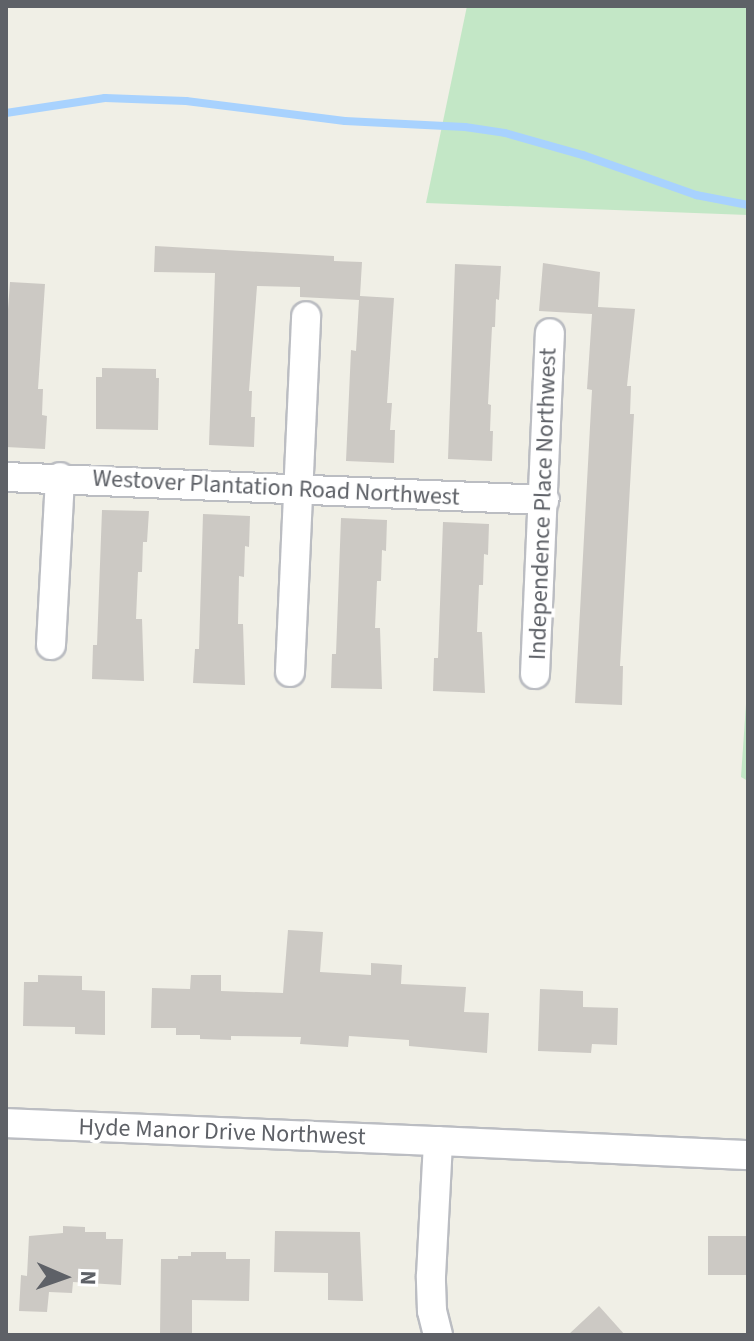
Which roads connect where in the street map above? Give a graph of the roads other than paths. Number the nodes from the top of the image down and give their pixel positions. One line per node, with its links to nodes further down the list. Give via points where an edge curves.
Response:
1 (306, 316): 5 (street)
2 (550, 333): 6 (street, Independence Place Northwest)
3 (6, 477): 4 (street, Westover Plantation Road Northwest)
4 (60, 477): 5 (street, Westover Plantation Road Northwest); 7 (street)
5 (299, 490): 6 (street, Westover Plantation Road Northwest); 8 (street)
6 (545, 500): 9 (street, Independence Place Northwest)
7 (51, 645)
8 (290, 672)
9 (535, 674)
10 (6, 1123): 11 (street, Hyde Manor Drive Northwest)
11 (438, 1141): 12 (street, Hyde Manor Drive Northwest); 13 (street, via 431,1276)
12 (748, 1155)
13 (438, 1335)

